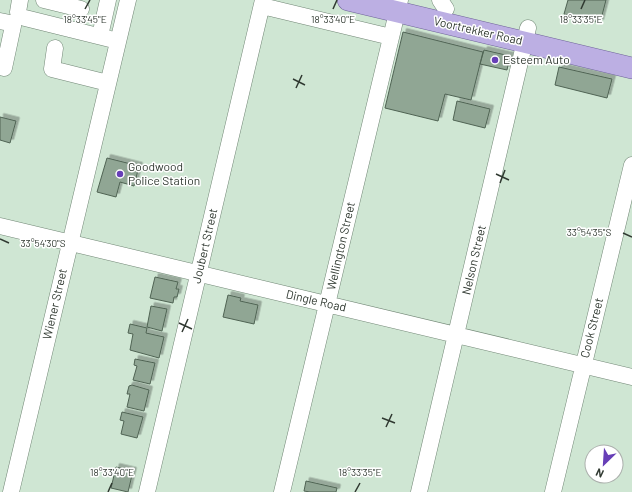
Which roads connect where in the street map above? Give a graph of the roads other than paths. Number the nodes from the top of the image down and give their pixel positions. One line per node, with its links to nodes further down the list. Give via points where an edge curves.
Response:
1 (20, 0): 12 (street, via 18,12 21,17)
2 (44, 0): 9 (street)
3 (108, 0): 12 (street)
4 (128, 0): 14 (street, Wiener Street)
5 (348, 0): 7 (main road, Voortrekker Road)
6 (263, 3): 13 (street); 23 (street, Joubert Street)
7 (403, 4): 8 (main road, Voortrekker Road); 11 (main road, Voortrekker Road); 13 (street, Wellington Street)
8 (443, 4): 11 (main road, Voortrekker Road)
9 (80, 9)
10 (0, 21): 17 (street, via 13,26)
11 (527, 35): 16 (main road, Voortrekker Road); 18 (main road, Voortrekker Road); 25 (street, Nelson Street)
12 (100, 36): 14 (street)
13 (391, 36): 24 (street, Wellington Street)
14 (118, 41): 19 (street, Wiener Street)
15 (55, 48): 19 (street, via 53,69)
16 (632, 53)
17 (4, 68)
18 (632, 68)
19 (108, 83): 22 (street, Wiener Street)
20 (631, 173): 26 (street, Cook Street)
21 (0, 226): 22 (street, Dingle Road)
22 (70, 242): 23 (street, Dingle Road); 28 (street, Wiener Street)
23 (198, 273): 24 (street, Dingle Road); 29 (street, Joubert Street)
24 (327, 304): 25 (street, Dingle Road); 30 (street, Wellington Street)
25 (456, 334): 26 (street, Dingle Road); 31 (street, Nelson Street)
26 (583, 366): 27 (street, Dingle Road); 32 (street, Cook Street)
27 (632, 377)
28 (11, 492)
29 (147, 492)
30 (282, 492)
31 (419, 492)
32 (554, 492)

